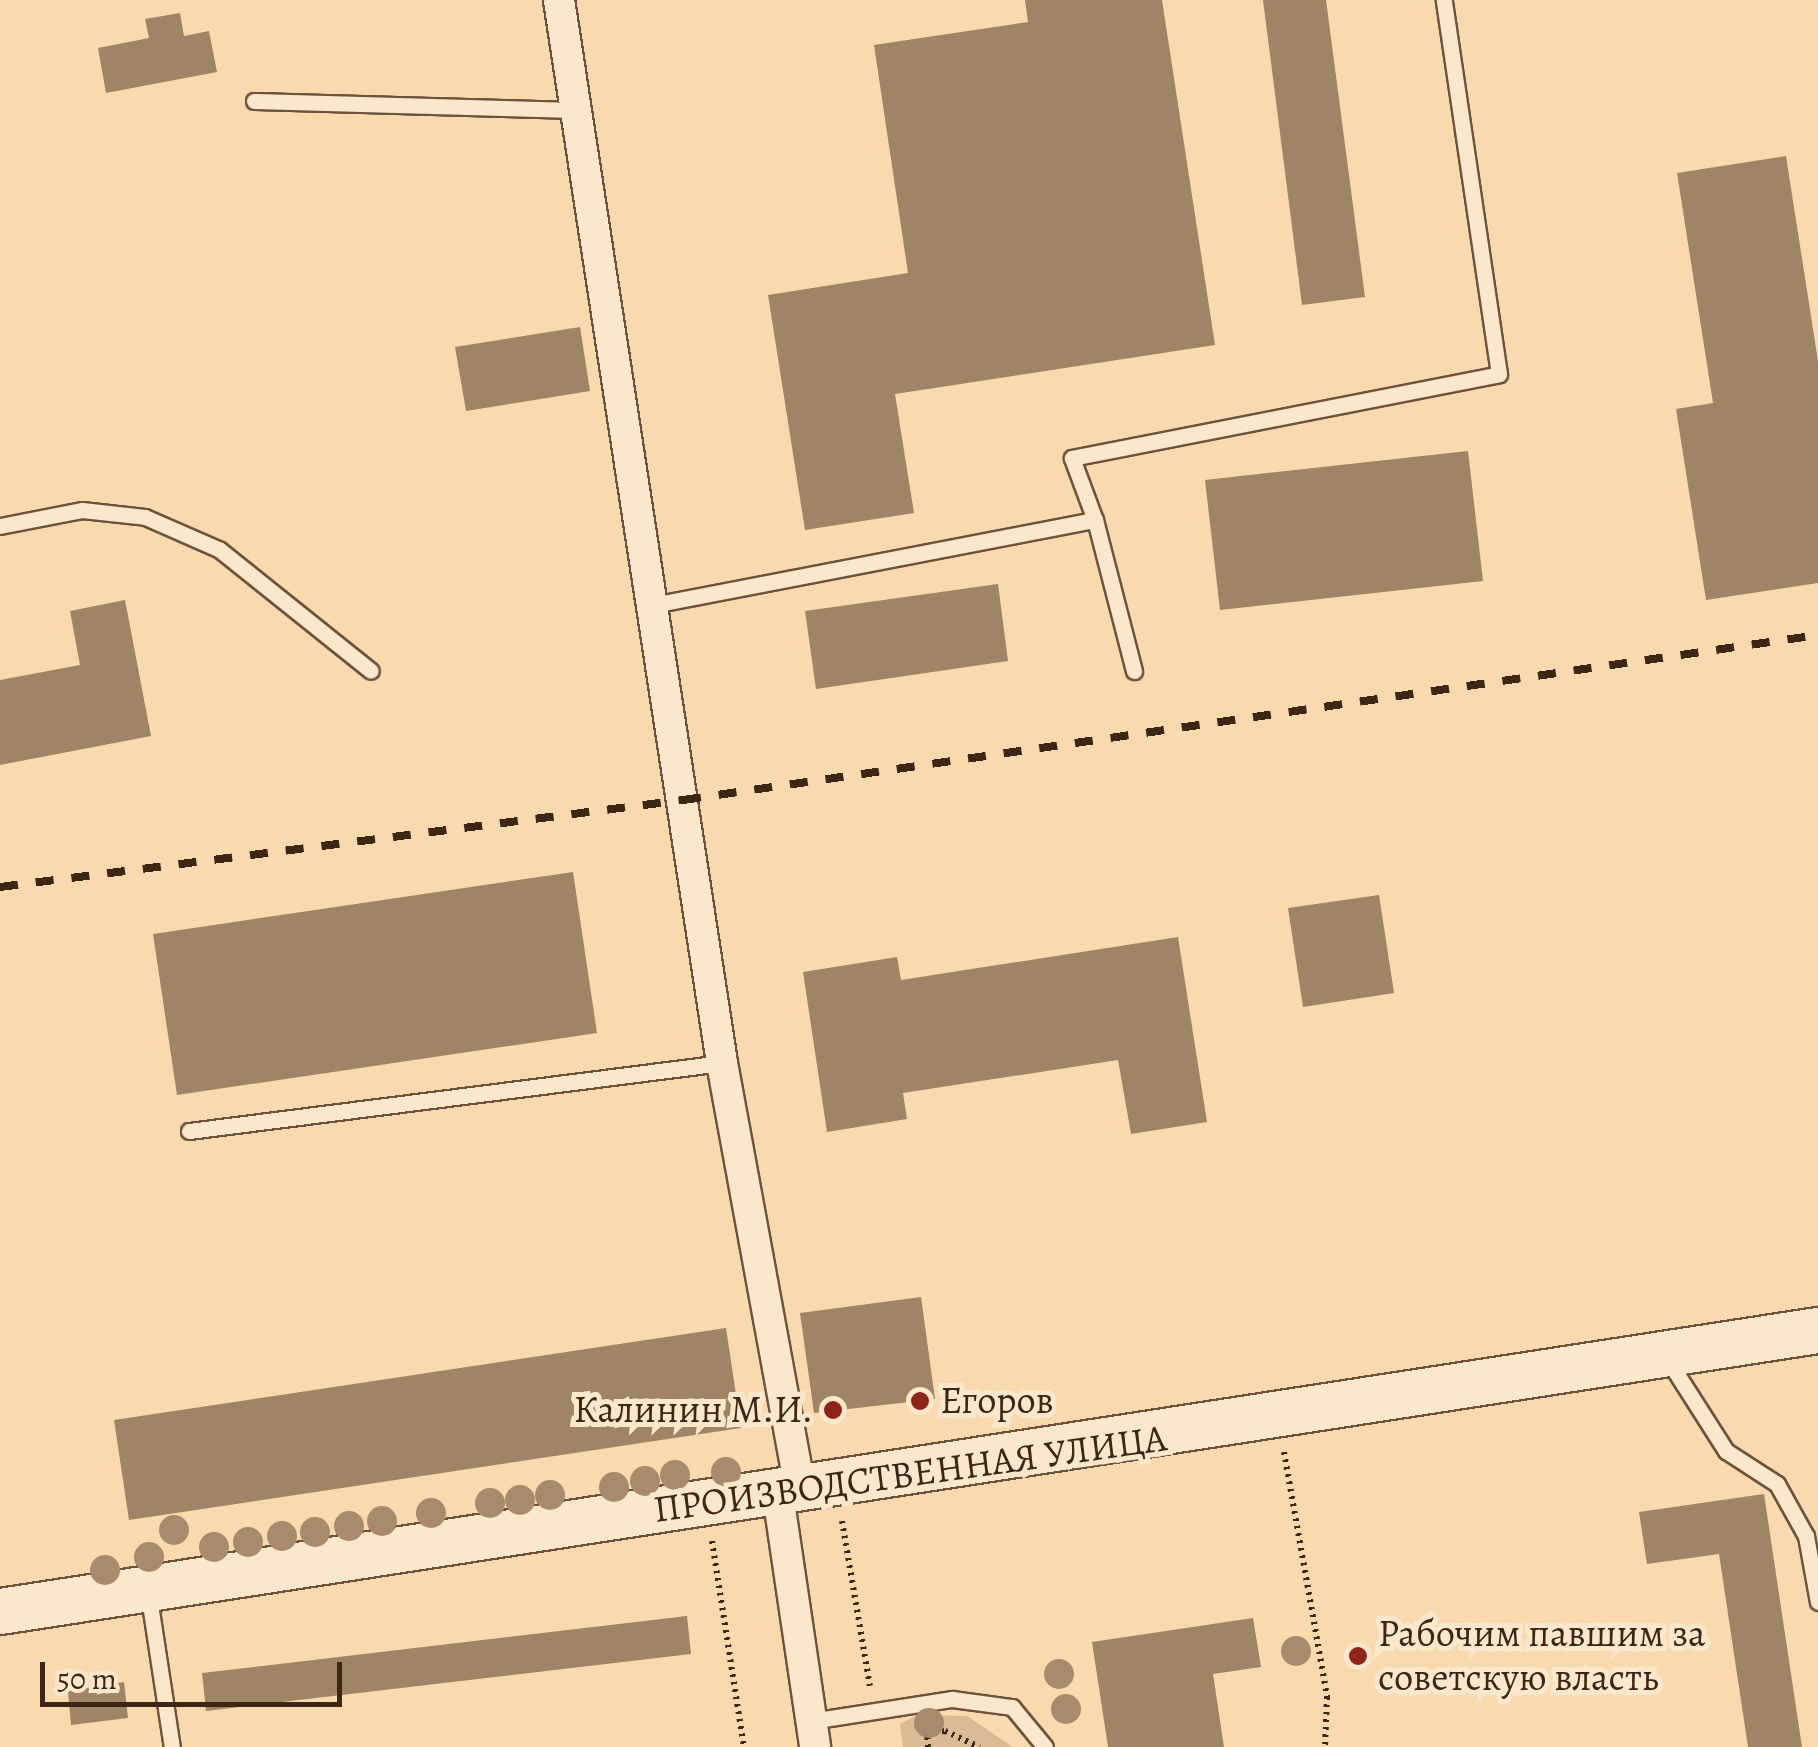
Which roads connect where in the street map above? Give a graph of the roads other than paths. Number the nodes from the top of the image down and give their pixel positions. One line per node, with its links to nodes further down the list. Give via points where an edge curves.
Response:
1 (559, 0): 4 (street)
2 (1444, 0): 5 (lane, via 1499,374 1072,458)
3 (254, 101): 4 (lane)
4 (576, 110): 7 (street)
5 (1095, 520): 7 (lane); 9 (lane)
6 (0, 526): 8 (lane, via 82,510 145,517 220,550)
7 (653, 605): 10 (street)
8 (371, 670)
9 (1134, 671)
10 (722, 1064): 11 (lane); 14 (street)
11 (189, 1130)
12 (1818, 1330): 13 (street, ПРОИЗВОДСТВЕННАЯ УЛИЦА)
13 (1663, 1353): 14 (street, ПРОИЗВОДСТВЕННАЯ УЛИЦА); 16 (lane, via 1726,1452 1777,1484 1806,1536)
14 (805, 1490): 15 (street, ПРОИЗВОДСТВЕННАЯ УЛИЦА); 18 (street)
15 (147, 1587): 17 (street, ПРОИЗВОДСТВЕННАЯ УЛИЦА); 19 (lane)
16 (1818, 1602)
17 (0, 1610)
18 (813, 1734): 20 (lane, via 874,1706 952,1699 1012,1707)
19 (172, 1747)
20 (1045, 1747)

